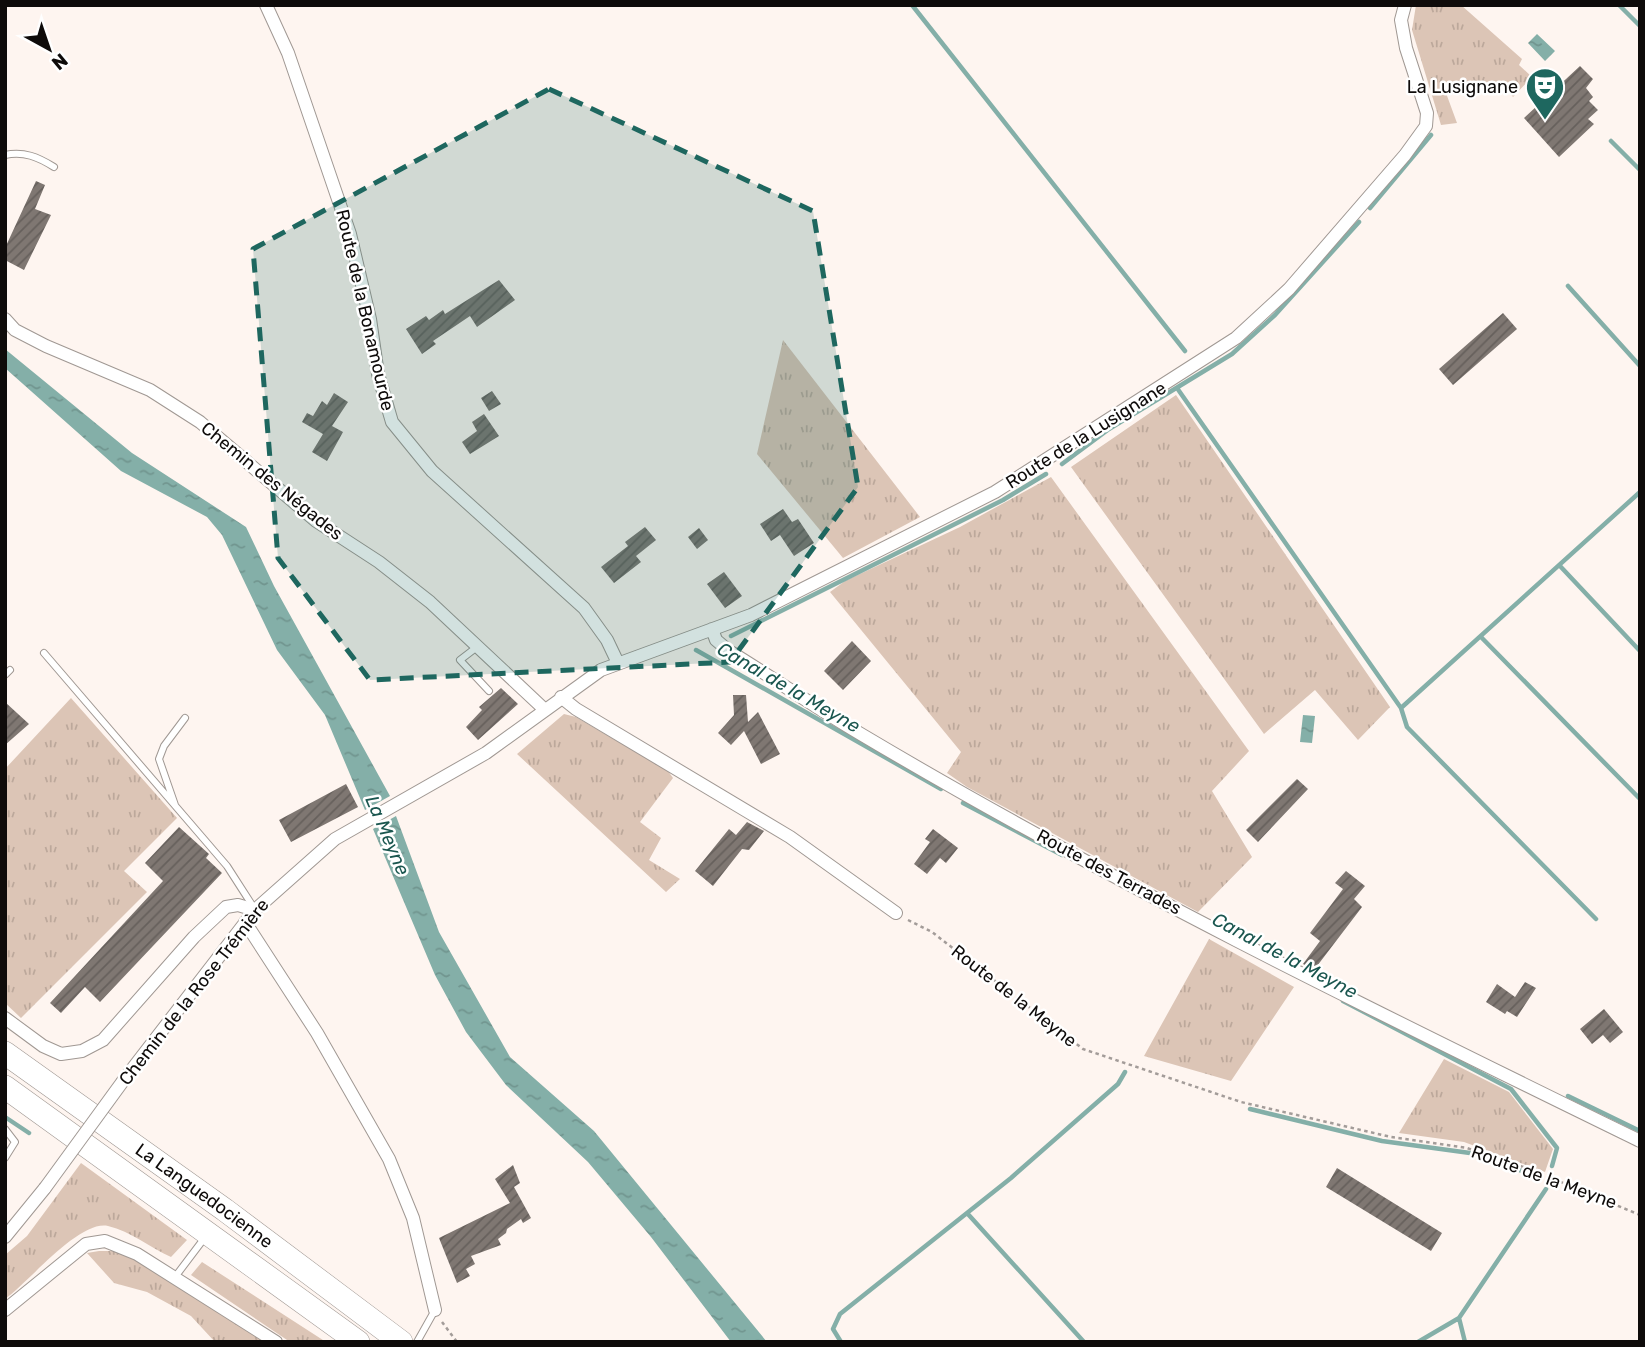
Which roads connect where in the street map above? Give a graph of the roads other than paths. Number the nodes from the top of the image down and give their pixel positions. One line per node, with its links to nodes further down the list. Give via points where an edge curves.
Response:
1 (267, 5): 9 (street, Route de la Bonamourde, via 350,234 392,422 432,471 584,608)
2 (1405, 5): 6 (street, Route de la Lusignane, via 1406,48 1425,105 1426,126 1289,289 1236,338 995,492 802,592)
3 (5, 155): 4 (lane, via 36,156)
4 (54, 167)
5 (5, 320): 7 (street, Chemin des Négades, via 46,346 150,390 200,422 266,481 420,594)
6 (712, 629): 9 (street, Route de la Lusignane); 22 (street, Route des Terrades, via 716,640 729,651 858,732 1038,834 1362,1004)
7 (478, 646): 10 (lane, via 460,660); 12 (street, Chemin des Négades)
8 (44, 653): 14 (lane)
9 (618, 661): 11 (street, Route de la Lusignane)
10 (489, 691)
11 (561, 697): 12 (street, Chemin de la Rose Trémière); 16 (street, via 790,837)
12 (544, 709): 15 (street, Chemin de la Rose Trémière, via 486,753 365,821 310,859)
13 (185, 718): 14 (lane, via 159,759)
14 (176, 807): 15 (lane, via 227,866)
15 (255, 910): 17 (street, Chemin de la Rose Trémière); 18 (street, via 226,907 103,1040 82,1051 61,1054)
16 (896, 913)
17 (245, 922): 25 (street, Chemin de la Rose Trémière, bridge); 28 (street, via 317,1033 389,1159 413,1218)
18 (5, 1018)
19 (5, 1054): 31 (highway, La Languedocienne)
20 (5, 1087): 24 (highway, La Languedocienne)
21 (5, 1129): 23 (lane, via 15,1142)
22 (1640, 1141)
23 (5, 1158)
24 (209, 1232): 26 (lane); 30 (highway, La Languedocienne)
25 (5, 1237)
26 (175, 1277): 27 (street, via 105,1241 86,1244); 29 (street)
27 (5, 1310)
28 (435, 1310): 32 (lane)
29 (276, 1342)
30 (358, 1342)
31 (401, 1342)
32 (418, 1342)

